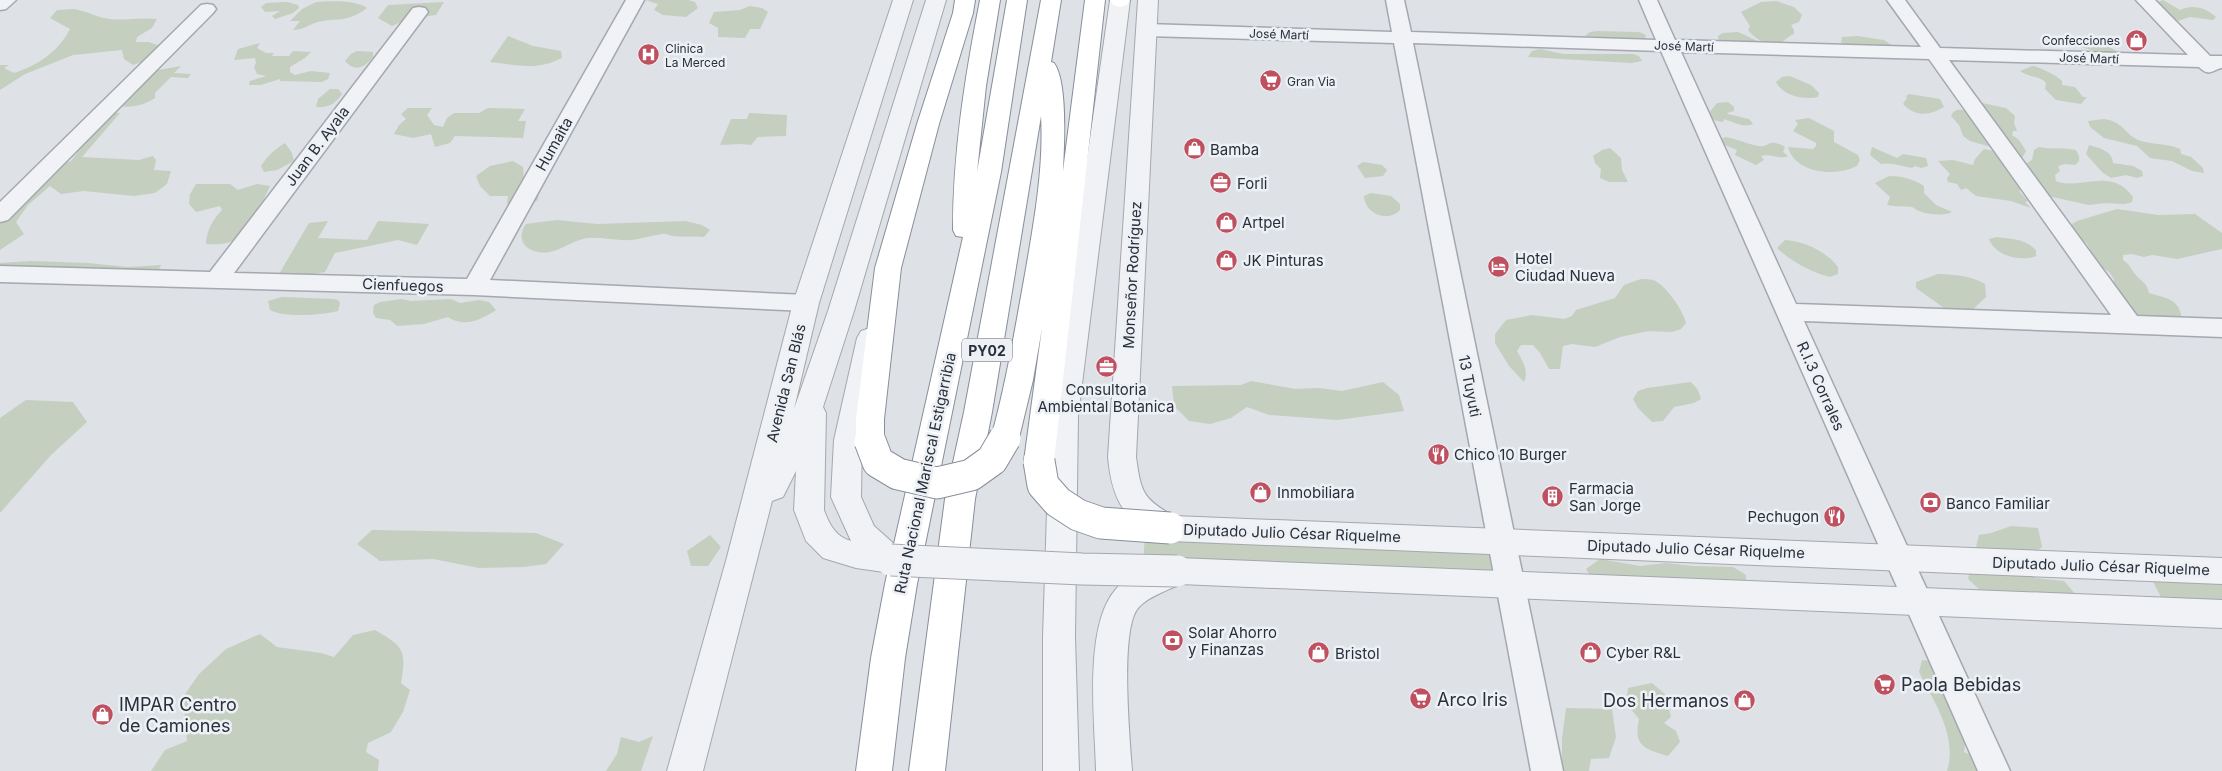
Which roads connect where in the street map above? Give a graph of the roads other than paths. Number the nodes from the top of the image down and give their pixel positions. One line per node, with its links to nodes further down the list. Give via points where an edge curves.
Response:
1 (7, 0): 17 (street)
2 (634, 0): 33 (street, Humaita)
3 (903, 0): 34 (street, Avenida San Blás)
4 (936, 0): 38 (street)
5 (965, 0): 29 (highway)
6 (990, 0): 31 (highway, via 972,95 966,154)
7 (1017, 0): 31 (highway, Ruta Nacional Mariscal Estigarribia / PY02, via 989,172)
8 (1051, 0): 23 (highway, PY02)
9 (1082, 0): 26 (highway)
10 (1095, 0): 26 (highway)
11 (1120, 0): 52 (street, via 1064,416 1059,637)
12 (1148, 0): 20 (street, Monseñor Rodríguez)
13 (1395, 0): 21 (street, 13 Tuyuti)
14 (1648, 0): 22 (street, R.I.3 Corrales)
15 (1896, 0): 24 (street)
16 (2145, 0): 25 (street)
17 (0, 6)
18 (207, 9): 28 (street)
19 (419, 12): 32 (street, Juan B. Ayala)
20 (1146, 30): 21 (street, José Martí); 39 (street, Monseñor Rodríguez, via 1122,457 1129,497 1144,513)
21 (1402, 37): 22 (street, José Martí); 40 (street, 13 Tuyuti)
22 (1668, 45): 24 (street, José Martí); 35 (street, R.I.3 Corrales)
23 (1043, 48): 29 (highway, bridge, via 1052,90 1048,208 1019,386 1005,438 992,460 971,475 936,483 898,474 878,462 870,442 870,419); 51 (highway, PY02, via 960,499)
24 (1934, 53): 25 (street, José Martí); 36 (street)
25 (2213, 62): 27 (street)
26 (1087, 69): 39 (highway, bridge, via 1039,461 1043,486 1058,502 1078,515 1102,523)
27 (2222, 79)
28 (0, 215)
29 (888, 268): 43 (street, via 848,440 846,497 862,534)
30 (0, 274): 32 (street, Cienfuegos)
31 (967, 276): 50 (highway, Ruta Nacional Mariscal Estigarribia / PY02, via 901,584)
32 (216, 280): 33 (street, Cienfuegos)
33 (474, 287): 34 (street, Cienfuegos)
34 (806, 303): 41 (street, Avenida San Blás)
35 (1788, 312): 36 (street); 42 (street, R.I.3 Corrales)
36 (2130, 324): 37 (street)
37 (2222, 328)
38 (813, 397): 41 (street); 43 (street, via 809,510 817,532 834,548)
39 (1170, 528): 40 (street, Diputado Julio César Riquelme)
40 (1502, 541): 42 (street, Diputado Julio César Riquelme); 46 (street, 13 Tuyuti)
41 (743, 557): 49 (street, Avenida San Blás)
42 (1898, 558): 45 (street, Diputado Julio César Riquelme); 47 (street, R.I.3 Corrales)
43 (891, 560): 44 (street, bridge)
44 (1177, 571): 46 (street); 53 (street, via 1128,597 1117,614 1111,680)
45 (2222, 571)
46 (1510, 584): 47 (street); 54 (street, 13 Tuyuti)
47 (1918, 601): 48 (street); 55 (street, R.I.3 Corrales)
48 (2222, 614)
49 (685, 771)
50 (874, 771)
51 (927, 771)
52 (1061, 771)
53 (1114, 771)
54 (1547, 771)
55 (1994, 771)

